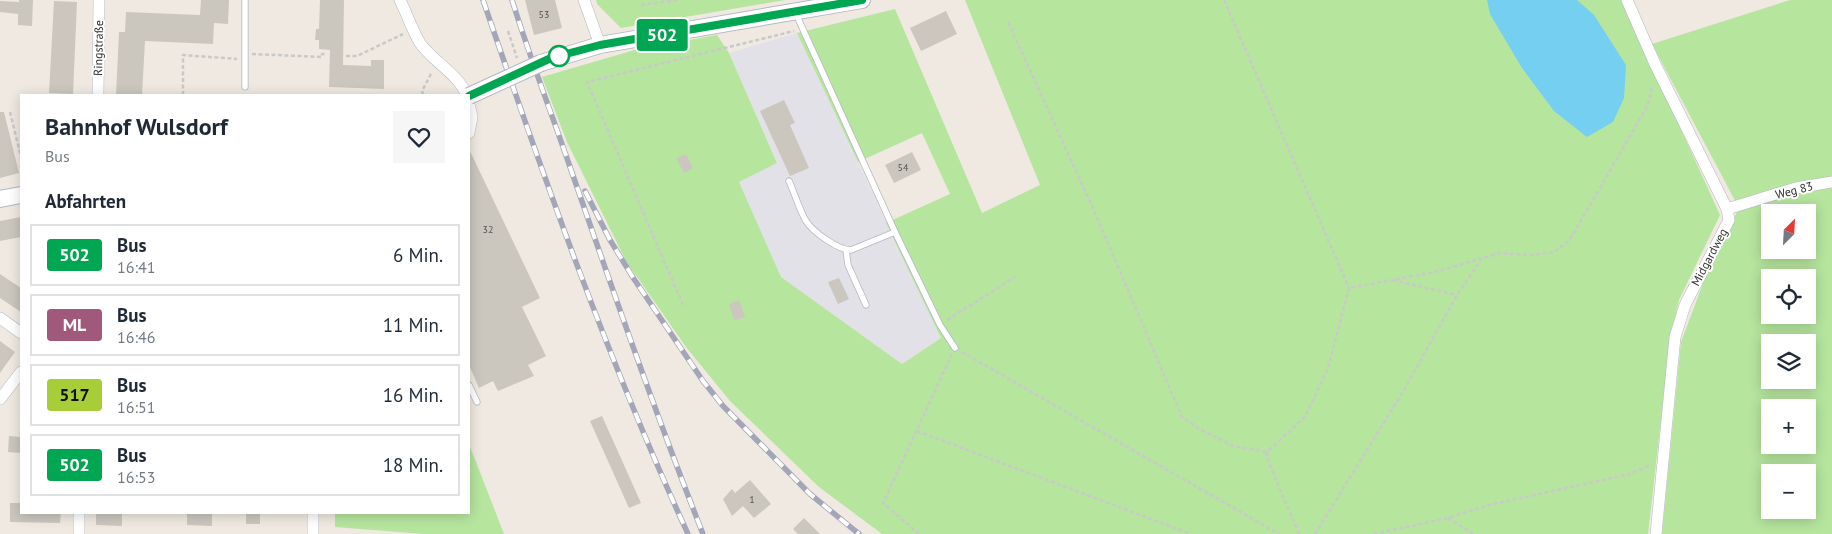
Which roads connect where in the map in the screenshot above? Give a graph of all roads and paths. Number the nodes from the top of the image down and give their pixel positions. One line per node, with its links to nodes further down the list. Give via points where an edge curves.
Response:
1 (99, 0): 23 (street, Ringstraße)
2 (245, 0): 19 (lane)
3 (400, 0): 12 (street)
4 (584, 0): 15 (street)
5 (678, 0): 9 (path)
6 (862, 0): 10 (street)
7 (1224, 0): 42 (path)
8 (1627, 0): 21 (street)
9 (641, 5)
10 (794, 10): 13 (lane); 15 (street)
11 (1008, 22): 55 (path, via 1094,208 1182,417 1233,446)
12 (414, 29): 17 (path, via 357,56); 20 (street, via 420,43)
13 (803, 29): 37 (lane); 44 (path, via 587,82)
14 (508, 31): 18 (path)
15 (600, 45): 27 (street, bridge, via 541,63)
16 (327, 54): 19 (path, via 322,54 322,57)
17 (346, 56)
18 (516, 56)
19 (245, 57): 22 (lane); 24 (path, via 183,55)
20 (437, 62): 25 (path); 26 (street)
21 (1655, 64): 36 (street); 39 (path, via 1648,105 1569,241 1554,252 1529,255 1500,253)
22 (245, 87)
23 (98, 94)
24 (183, 94)
25 (423, 94)
26 (467, 94)
27 (470, 95)
28 (470, 108): 30 (street)
29 (10, 112): 31 (path)
30 (470, 127)
31 (20, 152)
32 (789, 182): 38 (lane, via 806,222)
33 (1832, 182): 36 (street, Weg 83, via 1796,188)
34 (20, 195): 35 (street)
35 (0, 199)
36 (1727, 209): 56 (street, Midgardweg, via 1729,220 1685,305 1675,337)
37 (895, 232): 38 (lane); 47 (lane)
38 (846, 250): 45 (lane, via 848,265)
39 (1480, 260): 41 (path); 43 (path)
40 (1015, 278): 47 (path)
41 (1392, 280): 42 (path); 43 (path)
42 (1349, 288): 55 (path, via 1328,368 1304,417)
43 (1457, 295): 66 (path, via 1404,390)
44 (683, 305)
45 (866, 305)
46 (0, 318): 48 (street)
47 (940, 325): 49 (lane)
48 (20, 332)
49 (955, 348): 54 (path); 64 (path)
50 (20, 373): 52 (street)
51 (470, 387): 53 (lane)
52 (0, 400)
53 (477, 402)
54 (917, 432): 62 (path, via 883,503); 63 (path)
55 (1268, 452): 65 (path, via 1268,461)
56 (1663, 460): 59 (path, via 1630,474 1489,505); 69 (street, Midgardweg)
57 (79, 514): 60 (street)
58 (313, 514): 61 (street)
59 (1448, 518): 67 (path); 68 (path)
60 (79, 534)
61 (313, 534)
62 (919, 534)
63 (1191, 534)
64 (1279, 534)
65 (1299, 534)
66 (1315, 534)
67 (1374, 534)
68 (1473, 534)
69 (1656, 534)

